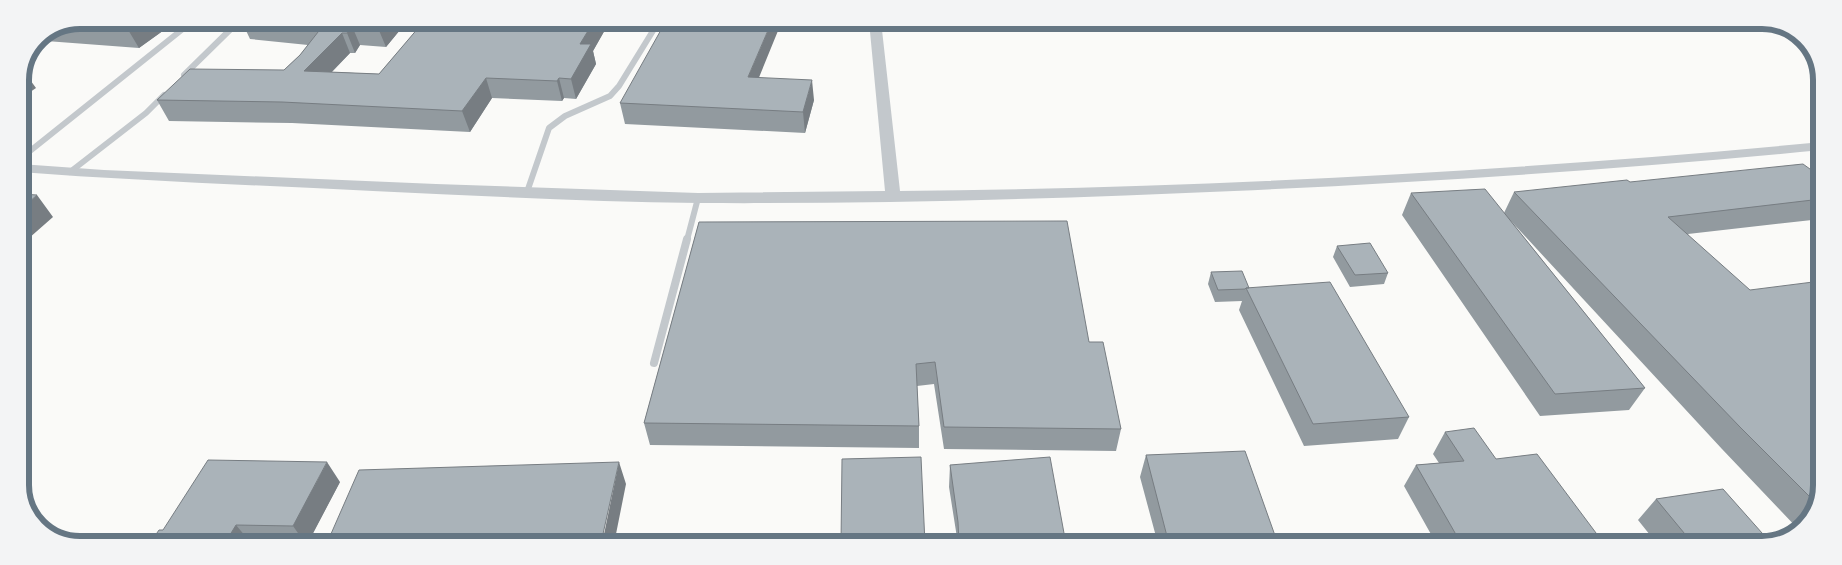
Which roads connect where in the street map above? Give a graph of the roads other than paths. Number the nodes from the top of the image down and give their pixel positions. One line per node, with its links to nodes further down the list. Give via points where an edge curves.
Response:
1 (183, 29): 8 (lane)
2 (231, 29): 5 (lane)
3 (654, 29): 11 (lane, via 610,96 566,116 549,128)
4 (877, 29): 12 (street)
5 (180, 80)
6 (166, 93): 10 (lane)
7 (1813, 147): 12 (street, via 1368,180 1057,194)
8 (29, 152)
9 (29, 169): 10 (street)
10 (70, 172): 11 (street)
11 (527, 192): 13 (street)
12 (893, 196): 13 (street)
13 (698, 198): 14 (lane)
14 (654, 362)

